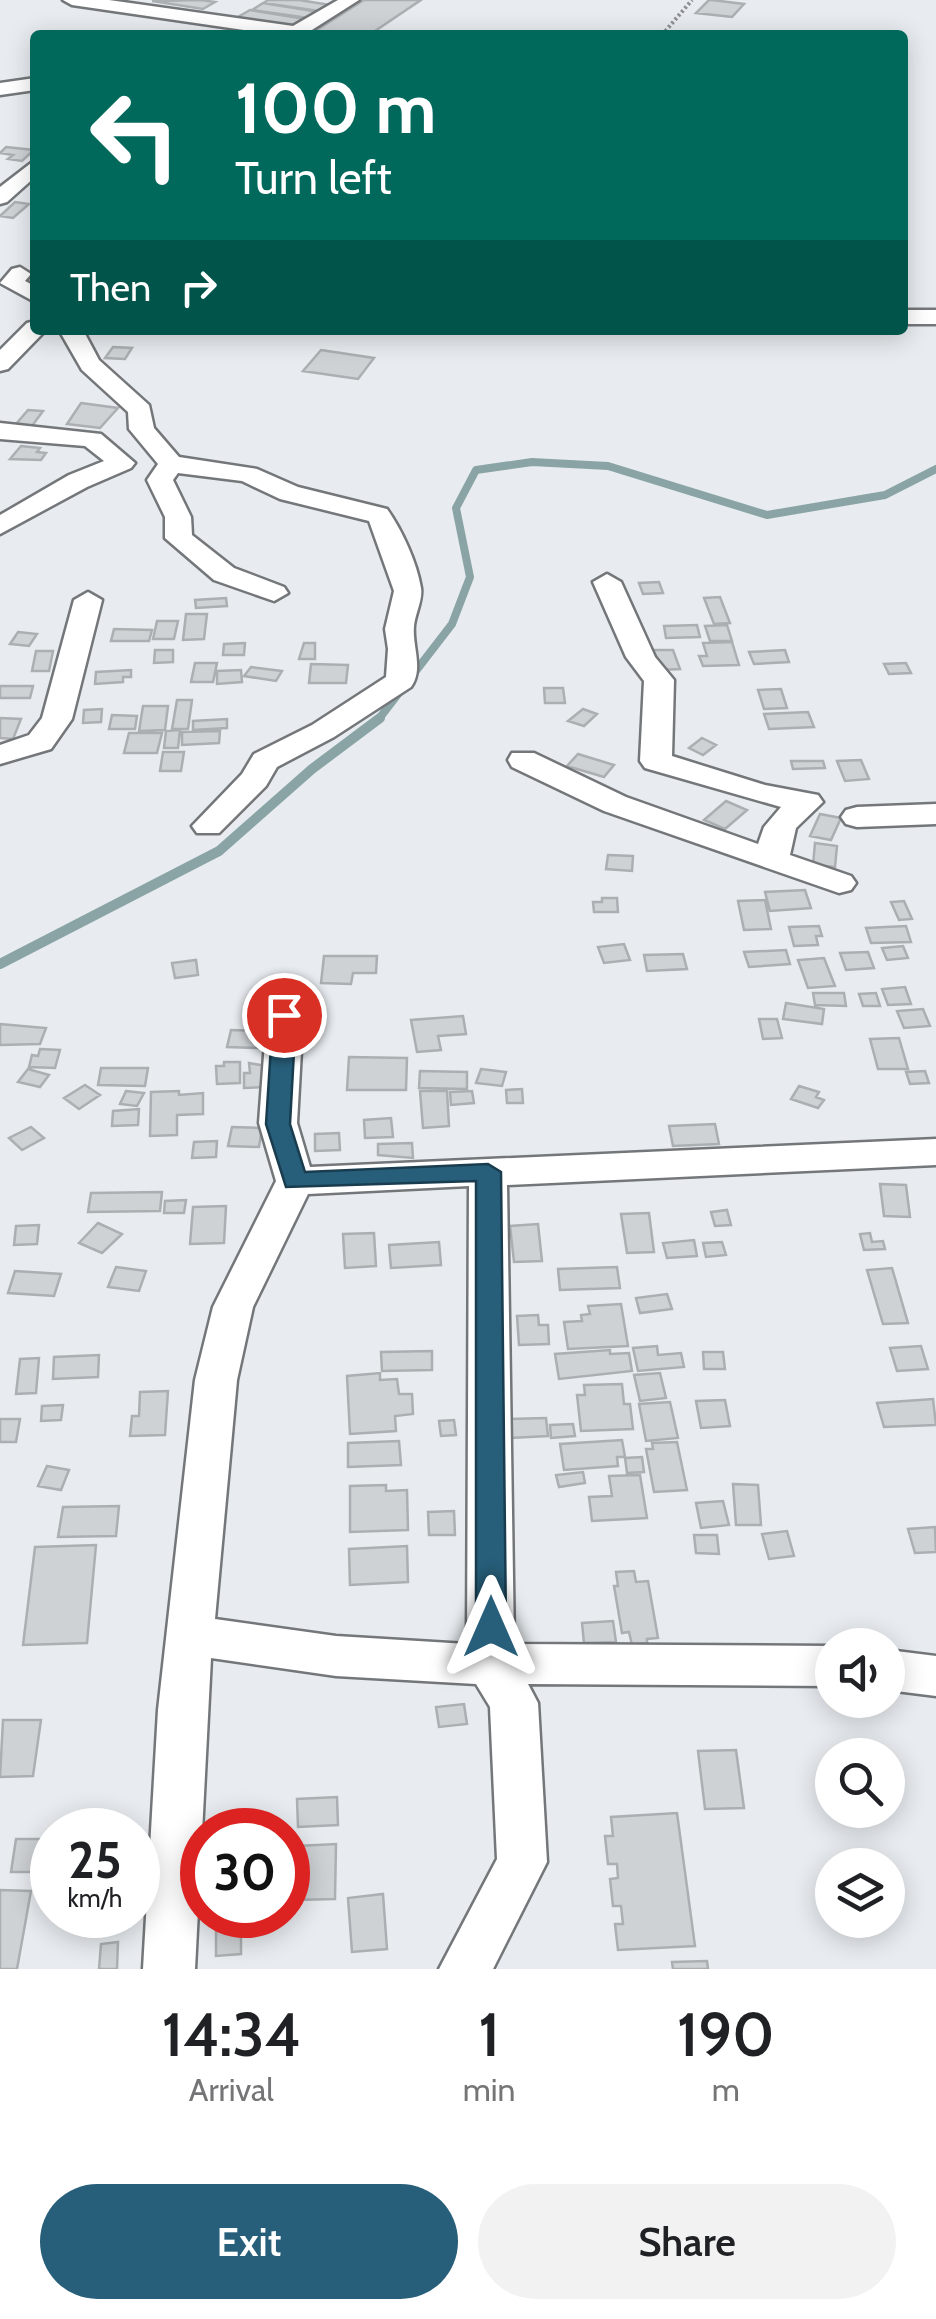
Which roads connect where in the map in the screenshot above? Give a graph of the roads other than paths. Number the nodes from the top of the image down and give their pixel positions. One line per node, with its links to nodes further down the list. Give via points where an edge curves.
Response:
1 (72, 0): 4 (street)
2 (240, 0): 4 (street)
3 (350, 0): 6 (street)
4 (206, 20): 5 (street)
5 (281, 30)
6 (299, 30)
7 (30, 85): 8 (street)
8 (0, 88)
9 (30, 171): 10 (street)
10 (0, 198)
11 (18, 274): 12 (street, via 11,283)
12 (30, 292)
13 (936, 316): 14 (street)
14 (908, 318)
15 (30, 333): 17 (street)
16 (73, 335): 20 (street, via 78,352 140,410 142,429)
17 (0, 364)
18 (0, 432): 19 (street, via 92,440)
19 (122, 463): 20 (street); 21 (street)
20 (165, 472): 23 (street, via 179,538 224,574); 29 (street, via 248,474 290,493 378,516 408,591 399,629 401,681 265,762)
21 (0, 526)
22 (607, 582): 30 (street, via 623,606 627,634 659,680 656,761 807,802 782,820 773,839)
23 (274, 593)
24 (88, 600): 25 (street, via 57,719 40,742)
25 (0, 755)
26 (523, 760): 30 (street, via 616,804)
27 (936, 814): 28 (street)
28 (857, 817)
29 (208, 826)
30 (774, 862): 31 (street)
31 (839, 882)
32 (284, 1015): 35 (street, via 278,1124)
33 (936, 1152): 34 (street)
34 (488, 1172): 35 (street); 38 (street)
35 (295, 1181): 36 (street, via 248,1269 224,1338)
36 (190, 1635): 38 (street, via 336,1656); 41 (street)
37 (815, 1666): 38 (street)
38 (491, 1667): 42 (street, via 514,1703 522,1862)
39 (905, 1672): 40 (street)
40 (936, 1676)
41 (169, 1969)
42 (465, 1969)

